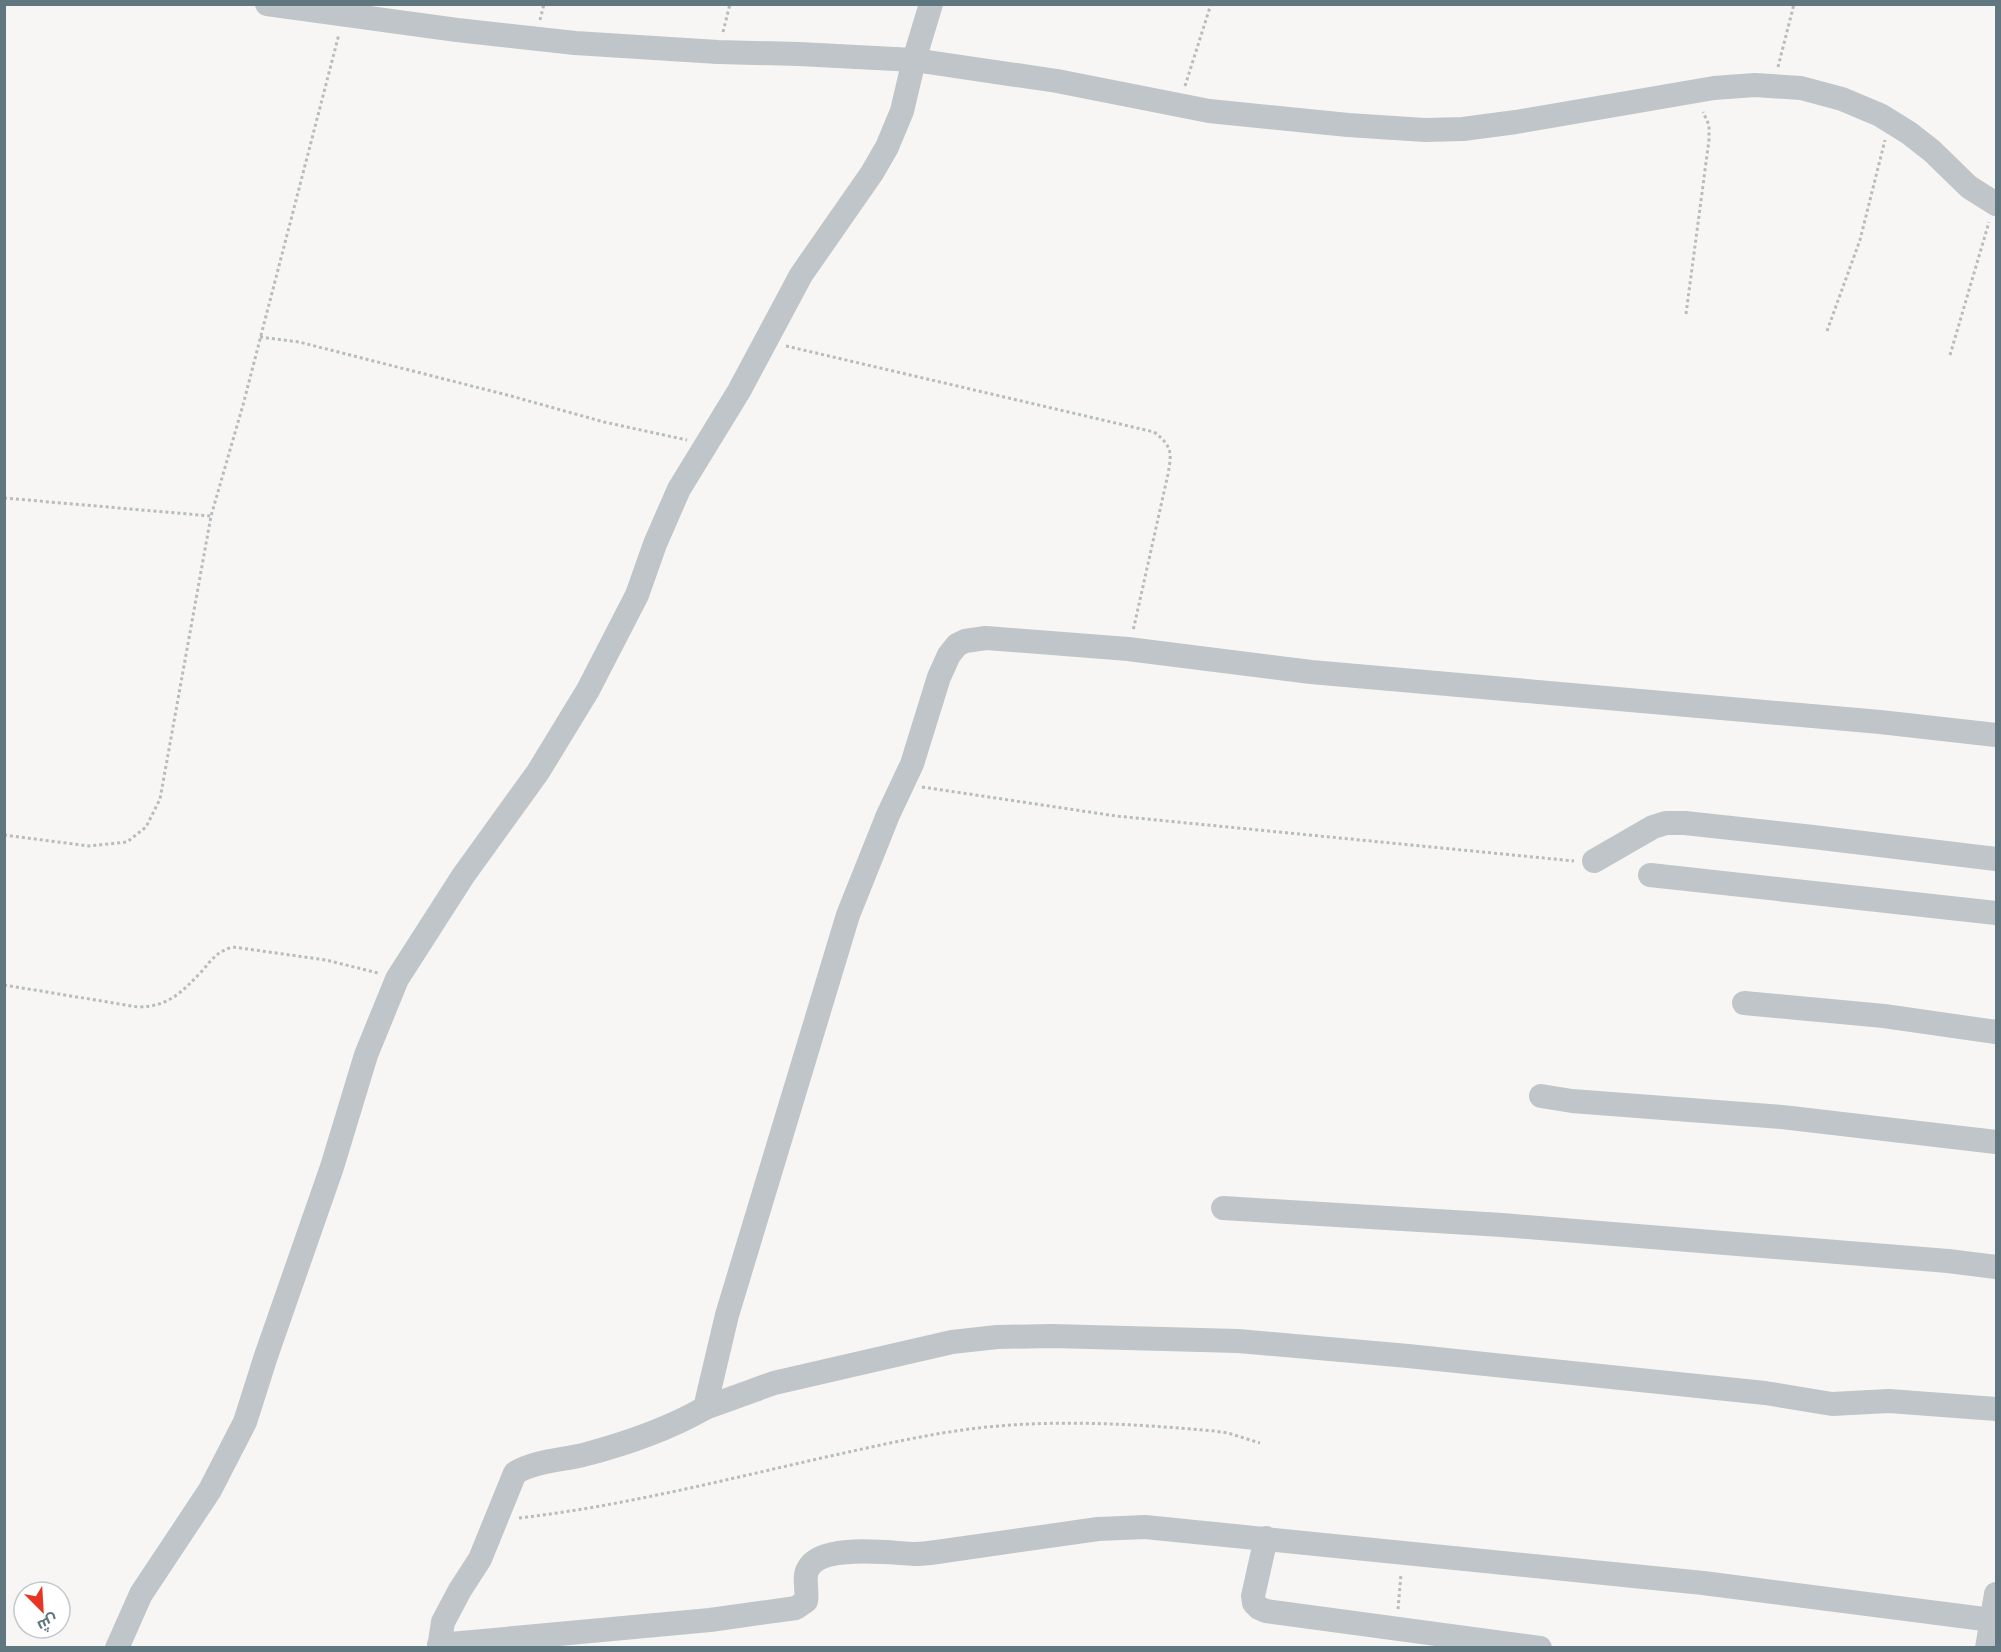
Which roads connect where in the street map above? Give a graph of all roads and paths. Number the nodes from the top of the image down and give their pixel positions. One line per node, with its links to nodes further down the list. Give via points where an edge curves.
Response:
1 (267, 4): 6 (street)
2 (730, 4): 7 (path)
3 (931, 4): 8 (street)
4 (1211, 4): 11 (path)
5 (1794, 4): 9 (path)
6 (344, 15): 7 (street, via 575,43); 16 (path)
7 (718, 52): 8 (street)
8 (914, 60): 11 (street, via 1057,81); 17 (street, via 902,111 887,147 801,275)
9 (1775, 86): 10 (street, via 1755,84); 12 (street, via 1842,99)
10 (1692, 92): 11 (street, via 1516,122 1425,130); 14 (path, via 1709,125 1709,140)
11 (1179, 105)
12 (1890, 121): 13 (street, via 1932,151 1969,187); 15 (path, via 1860,240)
13 (1996, 204): 18 (path)
14 (1686, 314)
15 (1827, 331)
16 (260, 337): 19 (path, via 299,342); 21 (path)
17 (764, 341): 19 (street); 22 (path, via 1154,432 1165,440 1170,448 1168,474)
18 (1950, 355)
19 (706, 445): 30 (street, via 679,489 637,595 588,690 538,772 463,876)
20 (4, 498): 21 (path)
21 (212, 516): 25 (path, via 160,799 146,827 127,842 89,846)
22 (1128, 649): 23 (street, via 1311,672); 24 (street, via 986,638 957,645 939,676 920,742)
23 (1996, 735)
24 (902, 785): 27 (path, via 1116,816); 38 (street, via 848,915 728,1316)
25 (4, 835)
26 (1996, 859): 27 (street, via 1666,824 1644,831)
27 (1594, 861)
28 (1650, 875): 29 (street)
29 (1996, 913)
30 (397, 979): 31 (path, via 326,960 233,947 214,956 175,996 150,1007); 48 (street, via 369,1047 245,1422 210,1490 141,1594)
31 (4, 985)
32 (1744, 1003): 33 (street, via 1884,1016)
33 (1996, 1032)
34 (1541, 1096): 35 (street)
35 (1996, 1142)
36 (1224, 1208): 37 (street, via 1502,1224)
37 (1996, 1267)
38 (705, 1408): 39 (street, via 774,1383 952,1342 1052,1336 1238,1341 1765,1393 1832,1404 1889,1401); 41 (street, via 650,1434 521,1470 512,1478)
39 (1996, 1409)
40 (1260, 1443): 41 (path, via 1214,1431 1096,1422 979,1428 891,1442 648,1497)
41 (496, 1521): 47 (street, via 480,1559 446,1616)
42 (1266, 1539): 43 (street); 46 (street, via 1253,1596 1258,1608); 47 (street, via 1144,1527 1098,1529 916,1554 848,1551 823,1557 808,1567 806,1601 796,1608)
43 (1403, 1553): 45 (street, via 1703,1583); 46 (path)
44 (1996, 1594): 45 (street)
45 (1992, 1620): 50 (street)
46 (1396, 1629): 49 (street)
47 (439, 1646)
48 (117, 1647)
49 (1540, 1647)
50 (1987, 1647)

